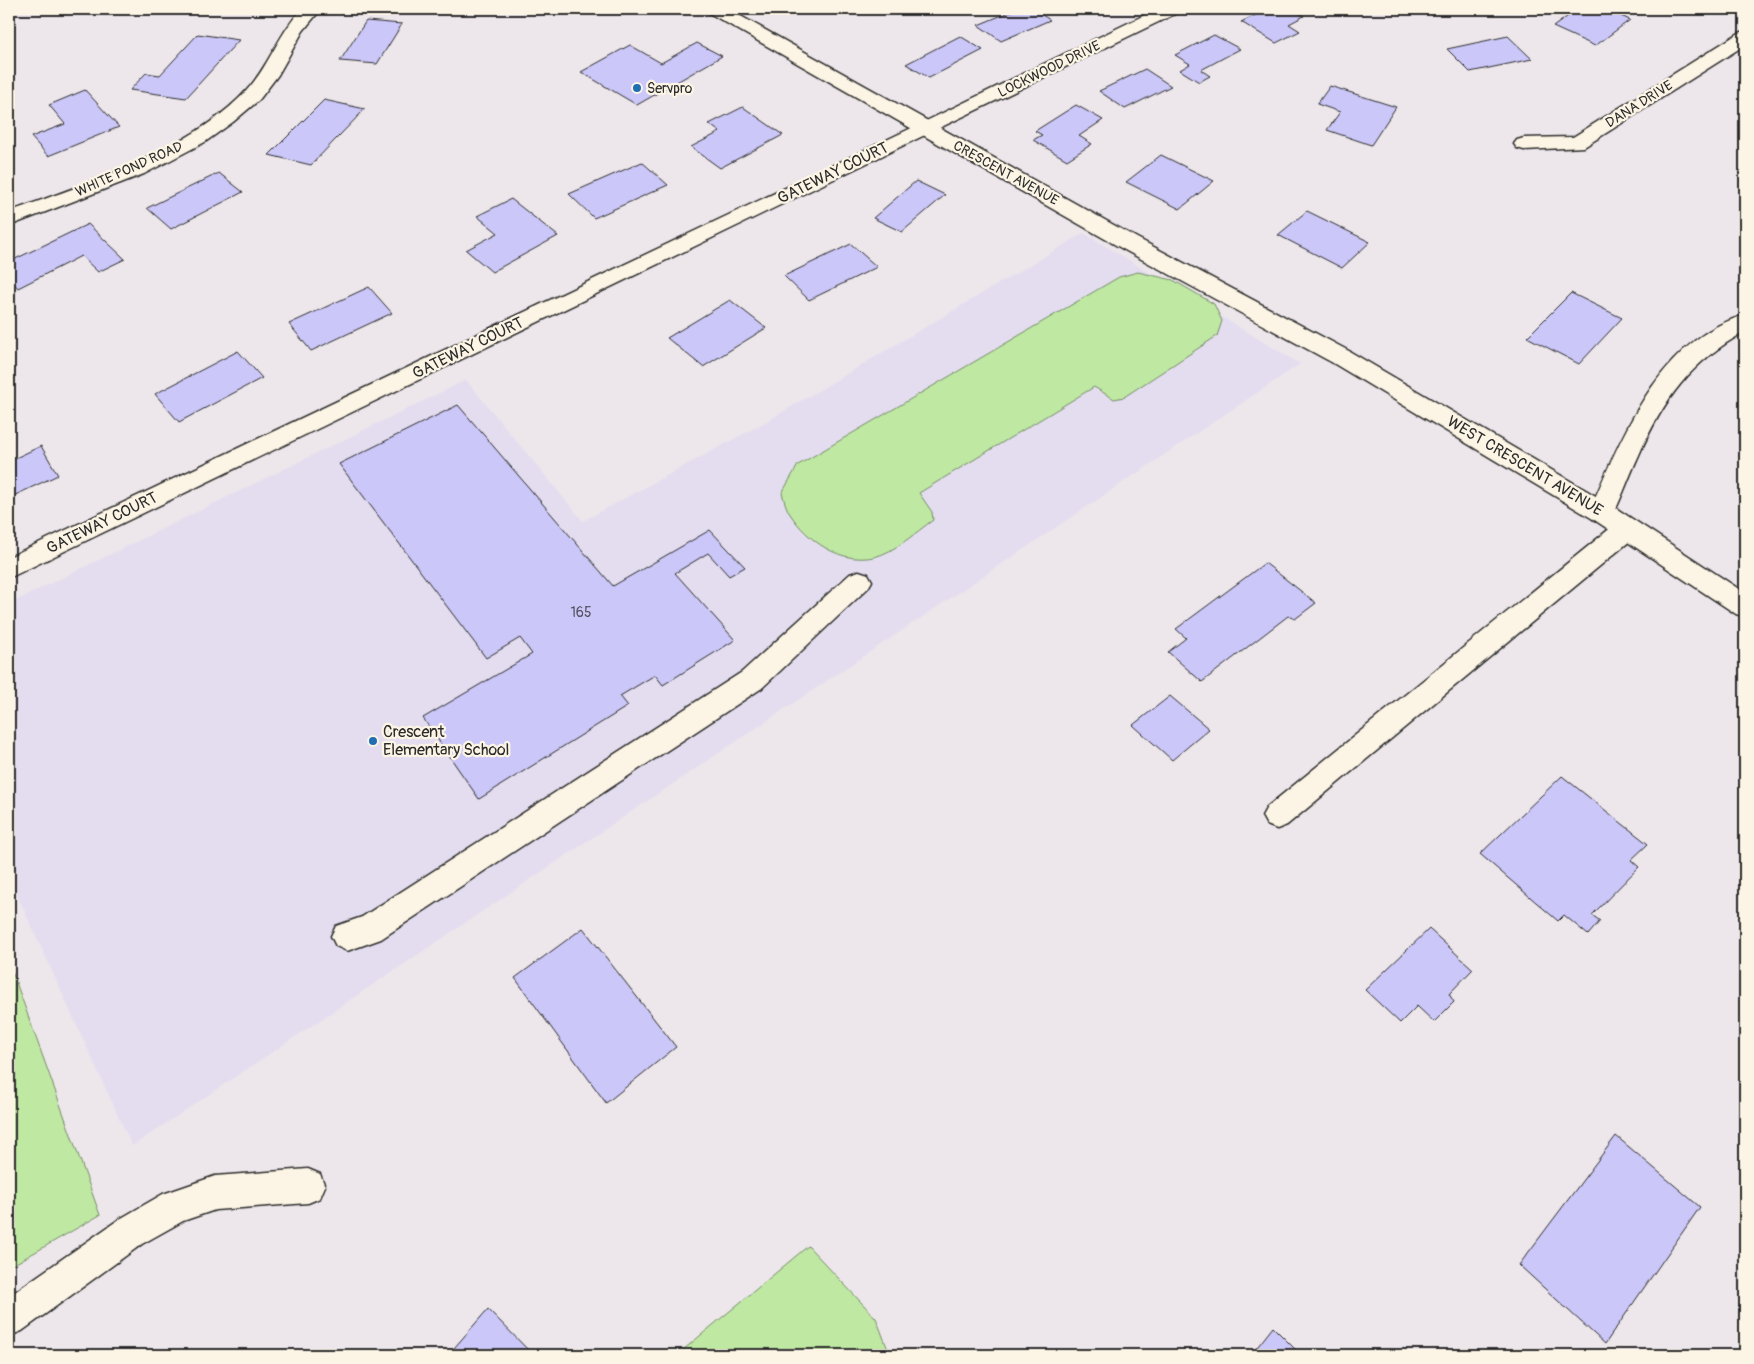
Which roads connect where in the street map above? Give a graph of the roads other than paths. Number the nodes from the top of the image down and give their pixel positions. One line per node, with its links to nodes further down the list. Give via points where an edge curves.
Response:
1 (312, 9): 7 (street, WHITE POND ROAD, via 302,18 266,79 223,121 144,166)
2 (715, 9): 5 (street, CRESCENT AVENUE)
3 (1172, 9): 5 (street, LOCKWOOD DRIVE)
4 (1745, 37): 6 (street, DANA DRIVE, via 1577,142)
5 (927, 128): 9 (street, CRESCENT AVENUE, via 1129,243); 12 (street, GATEWAY COURT)
6 (1524, 144)
7 (9, 219)
8 (1745, 323): 10 (street, via 1700,349 1667,380 1638,428)
9 (1300, 334): 10 (street, WEST CRESCENT AVENUE)
10 (1602, 512): 11 (street, WEST CRESCENT AVENUE)
11 (1627, 529): 14 (street, WEST CRESCENT AVENUE); 15 (street)
12 (9, 568)
13 (859, 581): 16 (street, via 752,680 370,928)
14 (1745, 606)
15 (1277, 816)
16 (347, 936)
17 (308, 1186): 18 (street, via 215,1193 175,1206 130,1232)
18 (9, 1318)

